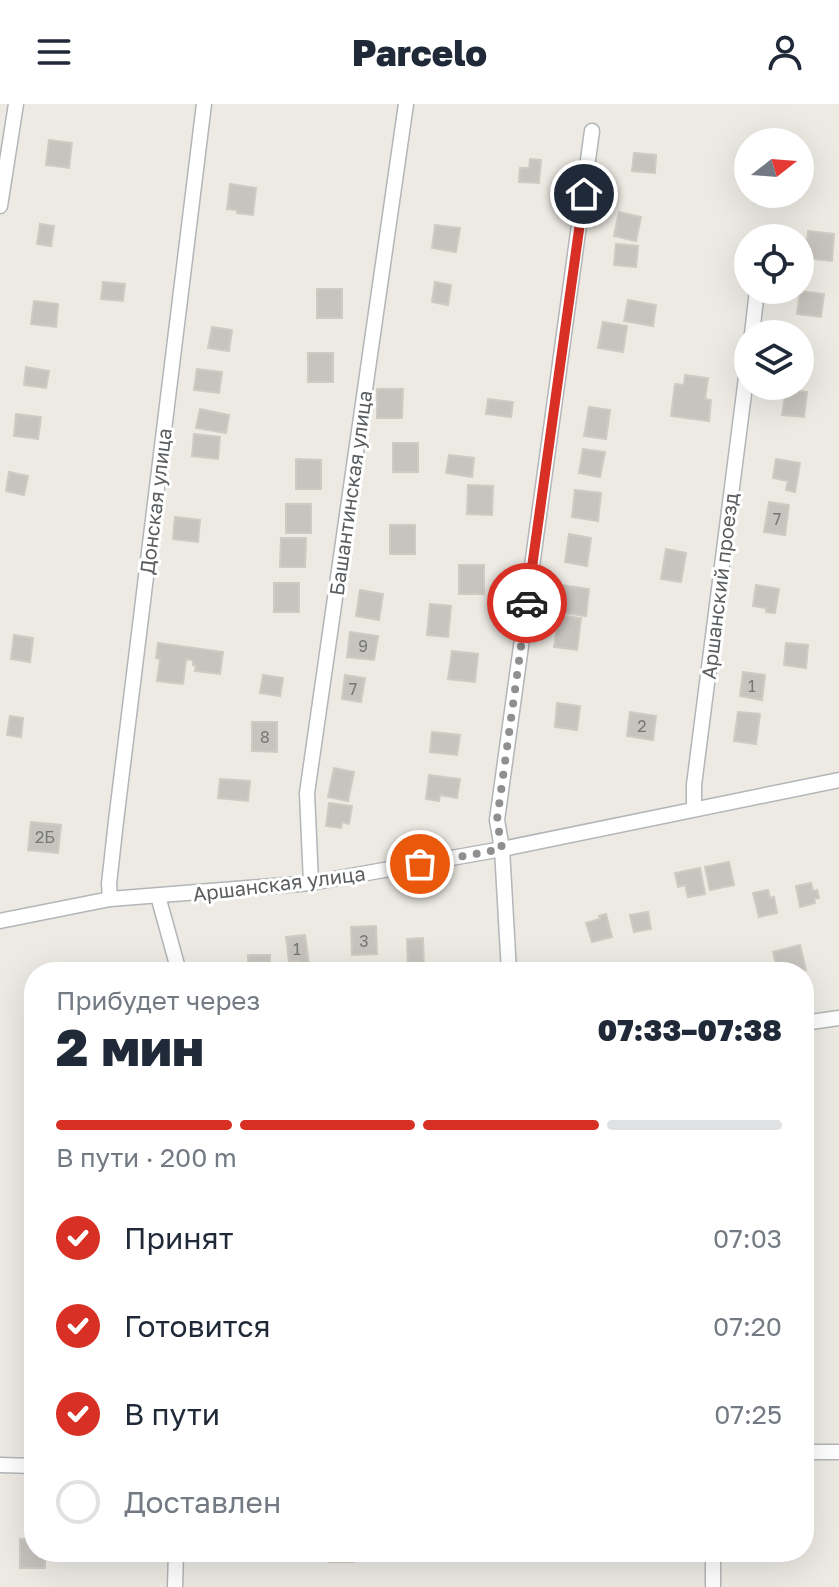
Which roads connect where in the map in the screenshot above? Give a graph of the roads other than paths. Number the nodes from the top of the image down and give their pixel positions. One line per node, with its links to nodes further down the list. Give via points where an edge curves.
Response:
1 (16, 104): 5 (street)
2 (204, 104): 12 (street, Донская улица)
3 (406, 104): 10 (street, Башантинская улица, via 307,793)
4 (592, 131): 9 (street, via 497,820)
5 (0, 206)
6 (743, 400): 8 (street, Аршанский проезд)
7 (839, 780): 8 (street, Аршанская улица)
8 (694, 809): 9 (street, Аршанская улица)
9 (502, 849): 10 (street, Аршанская улица); 15 (street)
10 (311, 883): 11 (street, Аршанская улица)
11 (158, 896): 12 (street, Аршанская улица); 14 (street)
12 (110, 899): 13 (street, Аршанская улица)
13 (0, 921)
14 (176, 962)
15 (508, 962)
16 (839, 1018): 17 (street)
17 (814, 1022)
18 (814, 1452): 19 (street)
19 (839, 1452)
20 (0, 1465): 21 (street)
21 (24, 1466)
22 (176, 1562): 24 (street)
23 (713, 1562): 25 (street)
24 (175, 1587)
25 (713, 1587)

